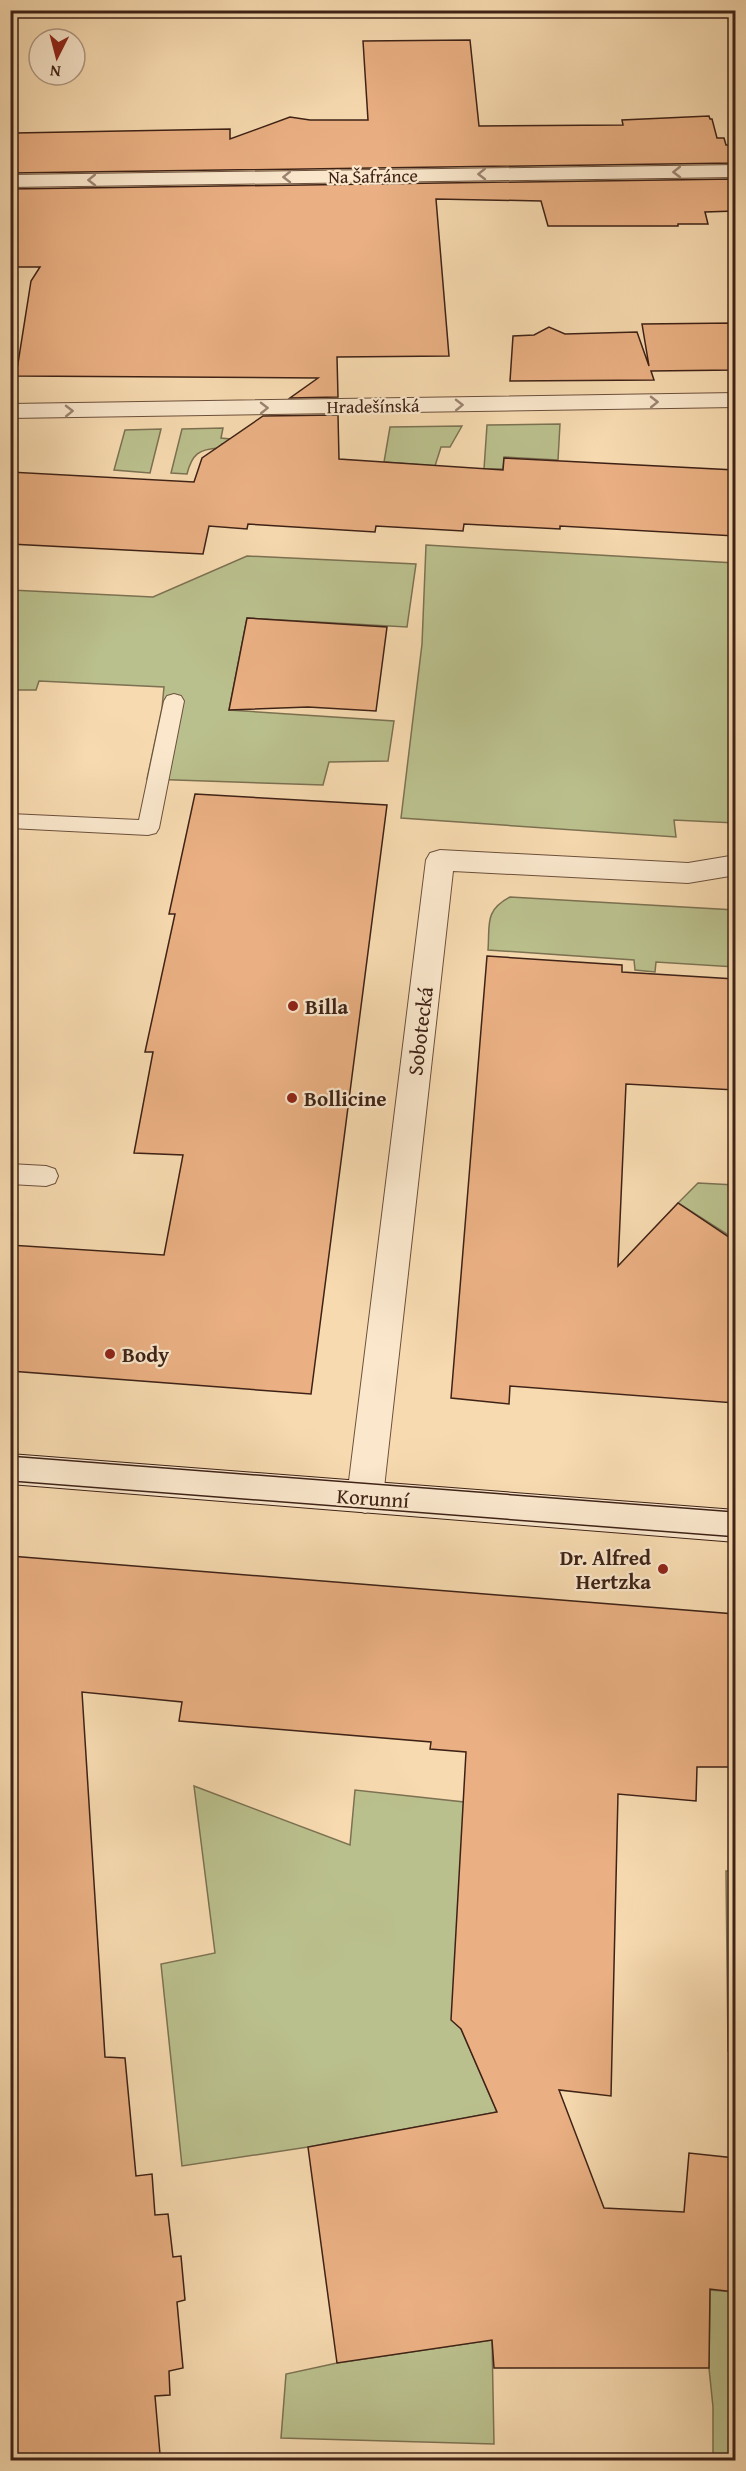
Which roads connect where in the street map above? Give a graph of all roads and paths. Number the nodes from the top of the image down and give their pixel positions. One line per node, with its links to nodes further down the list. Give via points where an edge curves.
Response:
1 (735, 171): 2 (street, Na Šafránce, one-way to 2)
2 (10, 181)
3 (735, 400): 4 (street, Hradešínská, one-way to 3)
4 (10, 411)
5 (174, 701): 6 (lane, via 148,828)
6 (10, 821)
7 (735, 865): 11 (street, Sobotecká, via 688,873 440,860)
8 (10, 1174): 9 (lane)
9 (46, 1176)
10 (10, 1469): 11 (street, Korunní)
11 (364, 1497): 12 (street, Korunní)
12 (735, 1526)

